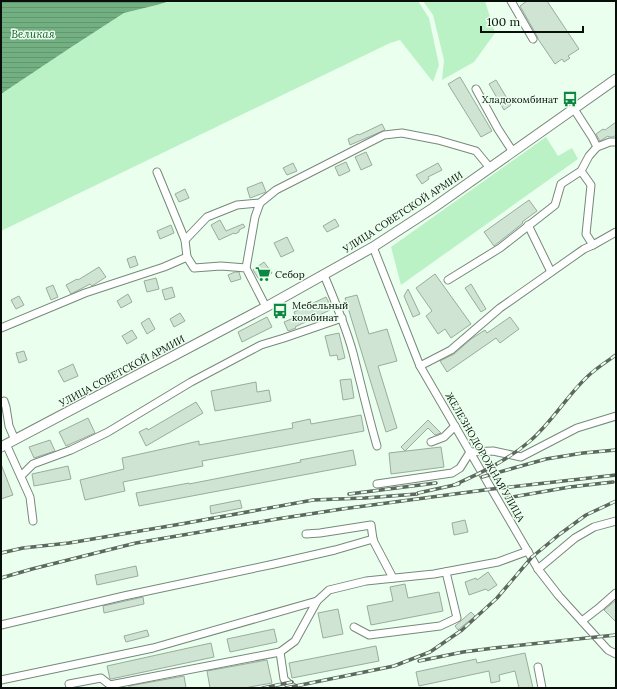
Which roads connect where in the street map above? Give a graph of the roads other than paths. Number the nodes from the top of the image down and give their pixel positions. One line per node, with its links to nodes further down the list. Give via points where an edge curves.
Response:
1 (511, 1): 2 (street)
2 (533, 39)
3 (616, 79): 5 (main road, УЛИЦА СОВЕТСКОЙ АРМИИ)
4 (476, 89): 8 (street)
5 (574, 109): 7 (street); 8 (main road, УЛИЦА СОВЕТСКОЙ АРМИИ)
6 (616, 142): 7 (street)
7 (597, 147): 10 (street)
8 (513, 152): 9 (main road, УЛИЦА СОВЕТСКОЙ АРМИИ)
9 (490, 168): 12 (street, via 476,151 402,133 384,135 276,190); 17 (main road, УЛИЦА СОВЕТСКОЙ АРМИИ)
10 (581, 171): 13 (street, via 561,184 555,205); 16 (street, via 591,185 586,234)
11 (157, 172): 15 (street)
12 (260, 203): 15 (street, via 237,205 207,216); 19 (street, via 255,216)
13 (528, 225): 20 (street); 22 (street, via 500,248)
14 (616, 232): 16 (street)
15 (185, 240): 18 (street)
16 (593, 245): 20 (street)
17 (373, 248): 21 (main road, УЛИЦА СОВЕТСКОЙ АРМИИ); 26 (street, ЖЕЛЕЗНОДОРОЖНАЯ УЛИЦА)
18 (187, 257): 19 (street, via 194,268); 25 (street, via 84,293)
19 (246, 268): 23 (street)
20 (551, 272): 26 (street, via 500,308 451,350)
21 (324, 275): 23 (main road, УЛИЦА СОВЕТСКОЙ АРМИИ); 24 (street)
22 (448, 280)
23 (266, 307): 30 (main road, УЛИЦА СОВЕТСКОЙ АРМИИ)
24 (342, 318): 33 (street); 35 (street, via 261,345 191,382 108,432 71,450 33,464)
25 (1, 328)
26 (420, 366): 29 (street, ЖЕЛЕЗНОДОРОЖНАЯ УЛИЦА)
27 (4, 401): 30 (street)
28 (616, 416): 34 (street, via 577,428 521,457 493,451)
29 (455, 426): 31 (street, via 444,436); 34 (street, ЖЕЛЕЗНОДОРОЖНАЯ УЛИЦА)
30 (15, 440): 32 (main road, УЛИЦА СОВЕТСКОЙ АРМИИ)
31 (431, 442)
32 (4, 446): 35 (street)
33 (377, 446)
34 (470, 452): 36 (street, via 460,468 452,473); 41 (street, ЖЕЛЕЗНОДОРОЖНАЯ УЛИЦА)
35 (21, 476): 37 (street, via 30,497)
36 (377, 484)
37 (33, 521)
38 (616, 521): 42 (street, via 594,527 575,538)
39 (306, 534): 40 (street, via 370,524)
40 (373, 539): 44 (street); 48 (street, via 336,550)
41 (528, 551): 42 (street, ЖЕЛЕЗНОДОРОЖНАЯ УЛИЦА); 43 (street, via 498,562)
42 (538, 569): 47 (street, ЖЕЛЕЗНОДОРОЖНАЯ УЛИЦА)
43 (446, 572): 44 (street); 49 (street, via 457,618 440,626 370,635)
44 (394, 578): 46 (street, via 366,581 329,590)
45 (616, 593): 47 (street)
46 (317, 601): 50 (street, via 295,641); 53 (street, via 153,648)
47 (582, 621): 51 (street, ЖЕЛЕЗНОДОРОЖНАЯ УЛИЦА, via 608,650)
48 (1, 625)
49 (354, 627)
50 (280, 652): 55 (street); 56 (street, via 284,679)
51 (616, 654)
52 (538, 667): 57 (street)
53 (1, 680)
54 (69, 684): 55 (street, via 101,678)
55 (110, 687)
56 (295, 688)
57 (542, 688)

